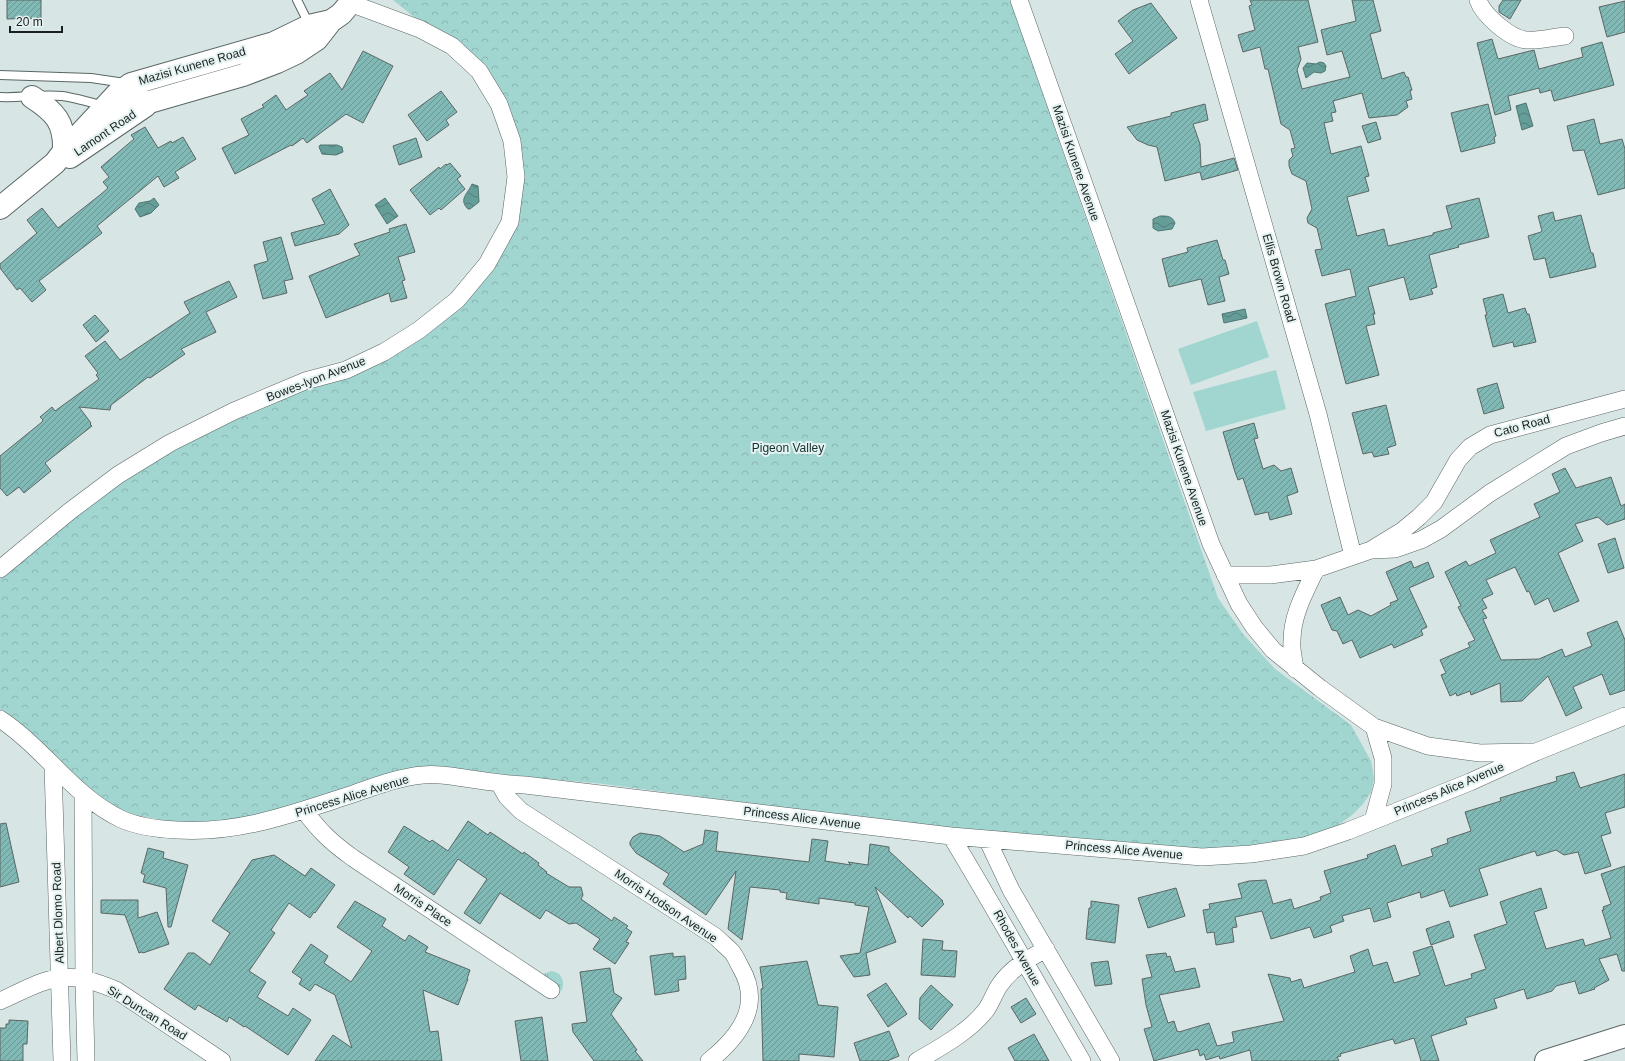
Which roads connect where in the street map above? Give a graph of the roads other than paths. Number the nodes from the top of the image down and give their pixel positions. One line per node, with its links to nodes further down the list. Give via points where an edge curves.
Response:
1 (297, 0): 6 (lane)
2 (1019, 0): 22 (street, Mazisi Kunene Avenue, via 1209,537)
3 (1199, 0): 19 (street, Ellis Brown Road, via 1318,414)
4 (1478, 0): 7 (street, via 1491,19 1522,39)
5 (352, 2): 6 (street, Mazisi Kunene Road, via 331,21); 20 (street, Bowes-lyon Avenue, via 420,29 452,46 479,71 499,104 512,141 516,177 510,222 487,264 457,300 419,330 384,352 346,370 305,381 234,411 170,443 118,475)
6 (313, 32): 9 (street, Mazisi Kunene Road); 12 (street, Mazisi Kunene Road, via 296,53 277,62 243,75)
7 (1565, 36)
8 (0, 75): 9 (lane, Mazisi Kunene Road, via 91,78)
9 (131, 84): 13 (street, Lamont Road)
10 (0, 97): 11 (lane)
11 (32, 97): 13 (lane, via 61,96); 14 (street, via 49,108 58,119 63,131)
12 (153, 101): 13 (street, via 122,107); 14 (street, Lamont Road, via 69,158)
13 (105, 107): 14 (street, Lamont Road)
14 (60, 157): 15 (street, Lamont Road)
15 (0, 208)
16 (1625, 398): 18 (street, Cato Road, via 1490,435 1470,447 1458,460 1434,502 1419,517)
17 (1625, 426): 18 (street, Cato Road, via 1566,446 1490,493 1441,530 1421,540 1395,549)
18 (1371, 550): 19 (street, Cato Road)
19 (1353, 556): 21 (street, Cato Road)
20 (0, 569)
21 (1316, 569): 22 (street, Cato Road, via 1270,575); 23 (street, via 1294,620 1292,643)
22 (1225, 575): 23 (street, Mazisi Kunene Avenue, via 1239,604 1254,626 1274,650)
23 (1295, 669): 26 (street, Mazisi Kunene Avenue)
24 (1625, 716): 27 (street, Princess Alice Avenue)
25 (0, 719): 28 (street, Princess Alice Avenue)
26 (1374, 727): 27 (street, Mazisi Kunene Avenue, via 1428,746 1480,753); 32 (street, via 1383,758 1383,784)
27 (1536, 752): 32 (street, Princess Alice Avenue)
28 (53, 766): 30 (street, Princess Alice Avenue); 37 (street, Albert Dlomo Road)
29 (500, 783): 31 (street, Princess Alice Avenue, via 439,774 423,775 392,781); 33 (street, Princess Alice Avenue); 45 (street, Morris Hodson Avenue, via 507,797 521,811 716,937 733,954 748,981 750,1005 738,1033)
30 (83, 794): 31 (street, Princess Alice Avenue, via 97,806 122,819 152,829 199,832 243,827); 38 (street, Albert Dlomo Road)
31 (304, 810): 39 (street, Morris Place, via 318,829 353,858)
32 (1373, 821): 34 (street, Princess Alice Avenue, via 1304,846 1251,854 1202,857)
33 (951, 836): 34 (street, Princess Alice Avenue); 36 (street, Rhodes Avenue)
34 (987, 839): 35 (street, Rhodes Avenue, via 1012,890)
35 (1046, 949): 36 (street); 48 (street, Rhodes Avenue)
36 (1024, 962): 46 (street, via 1015,966 1000,985 986,1010 968,1028); 47 (street, Rhodes Avenue)
37 (59, 978): 38 (street, Sir Duncan Road); 40 (street, Sir Duncan Road); 42 (street, Albert Dlomo Road)
38 (84, 980): 43 (street, Albert Dlomo Road); 44 (street, Sir Duncan Road, via 116,990)
39 (551, 990)
40 (0, 1001)
41 (1625, 1036): 49 (street)
42 (62, 1061)
43 (86, 1061)
44 (222, 1061)
45 (710, 1061)
46 (917, 1061)
47 (1082, 1061)
48 (1111, 1061)
49 (1546, 1061)

